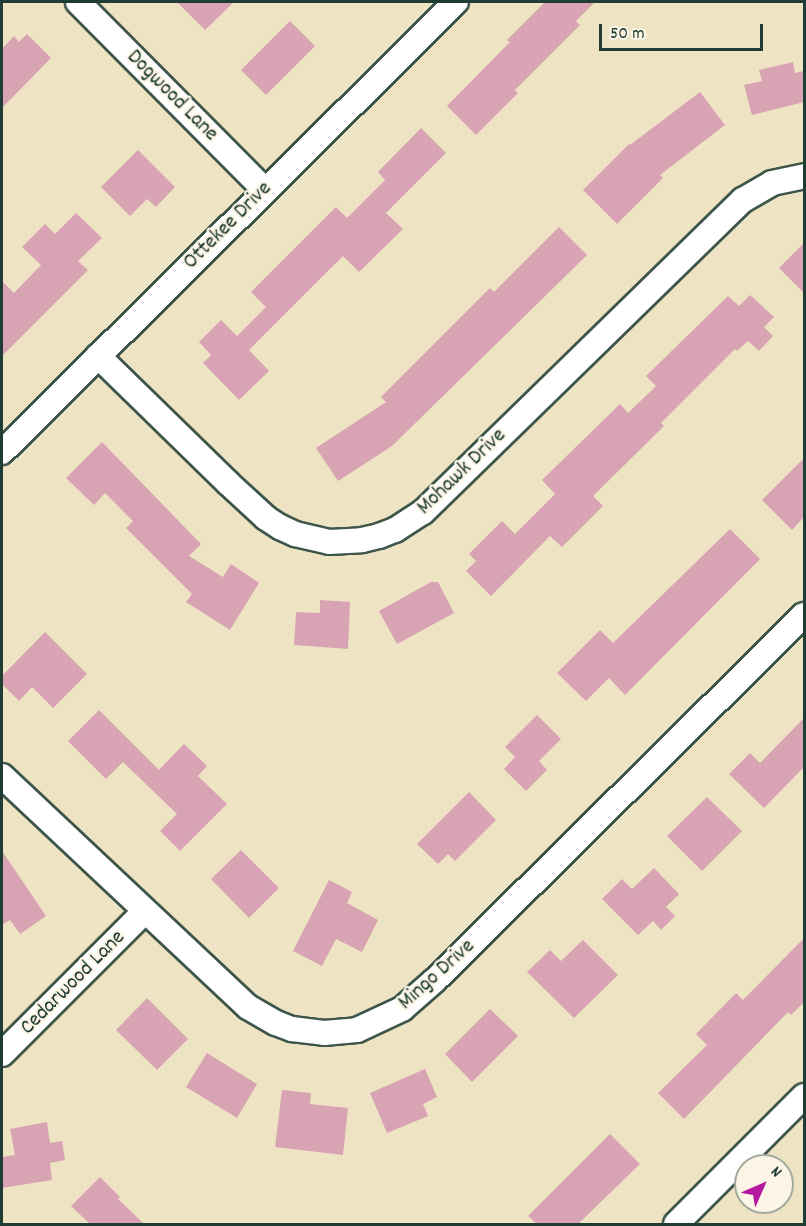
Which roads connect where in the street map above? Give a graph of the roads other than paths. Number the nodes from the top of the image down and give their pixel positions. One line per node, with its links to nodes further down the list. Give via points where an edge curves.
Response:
1 (78, 2): 4 (street, Dogwood Lane)
2 (456, 2): 4 (street, Ottekee Drive)
3 (804, 176): 5 (street, Mohawk Drive, via 772,183 742,200 423,512 379,536 329,542 280,527 228,483)
4 (265, 190): 5 (street, Ottekee Drive)
5 (98, 356): 6 (street, Ottekee Drive)
6 (2, 452)
7 (804, 615): 9 (street, Mingo Drive, via 435,980 402,1009 373,1025 324,1033 276,1023 235,996)
8 (2, 776): 9 (street, Mingo Drive)
9 (145, 911): 10 (street, Cedarwood Lane)
10 (2, 1054)
11 (804, 1096): 12 (street)
12 (676, 1224)

